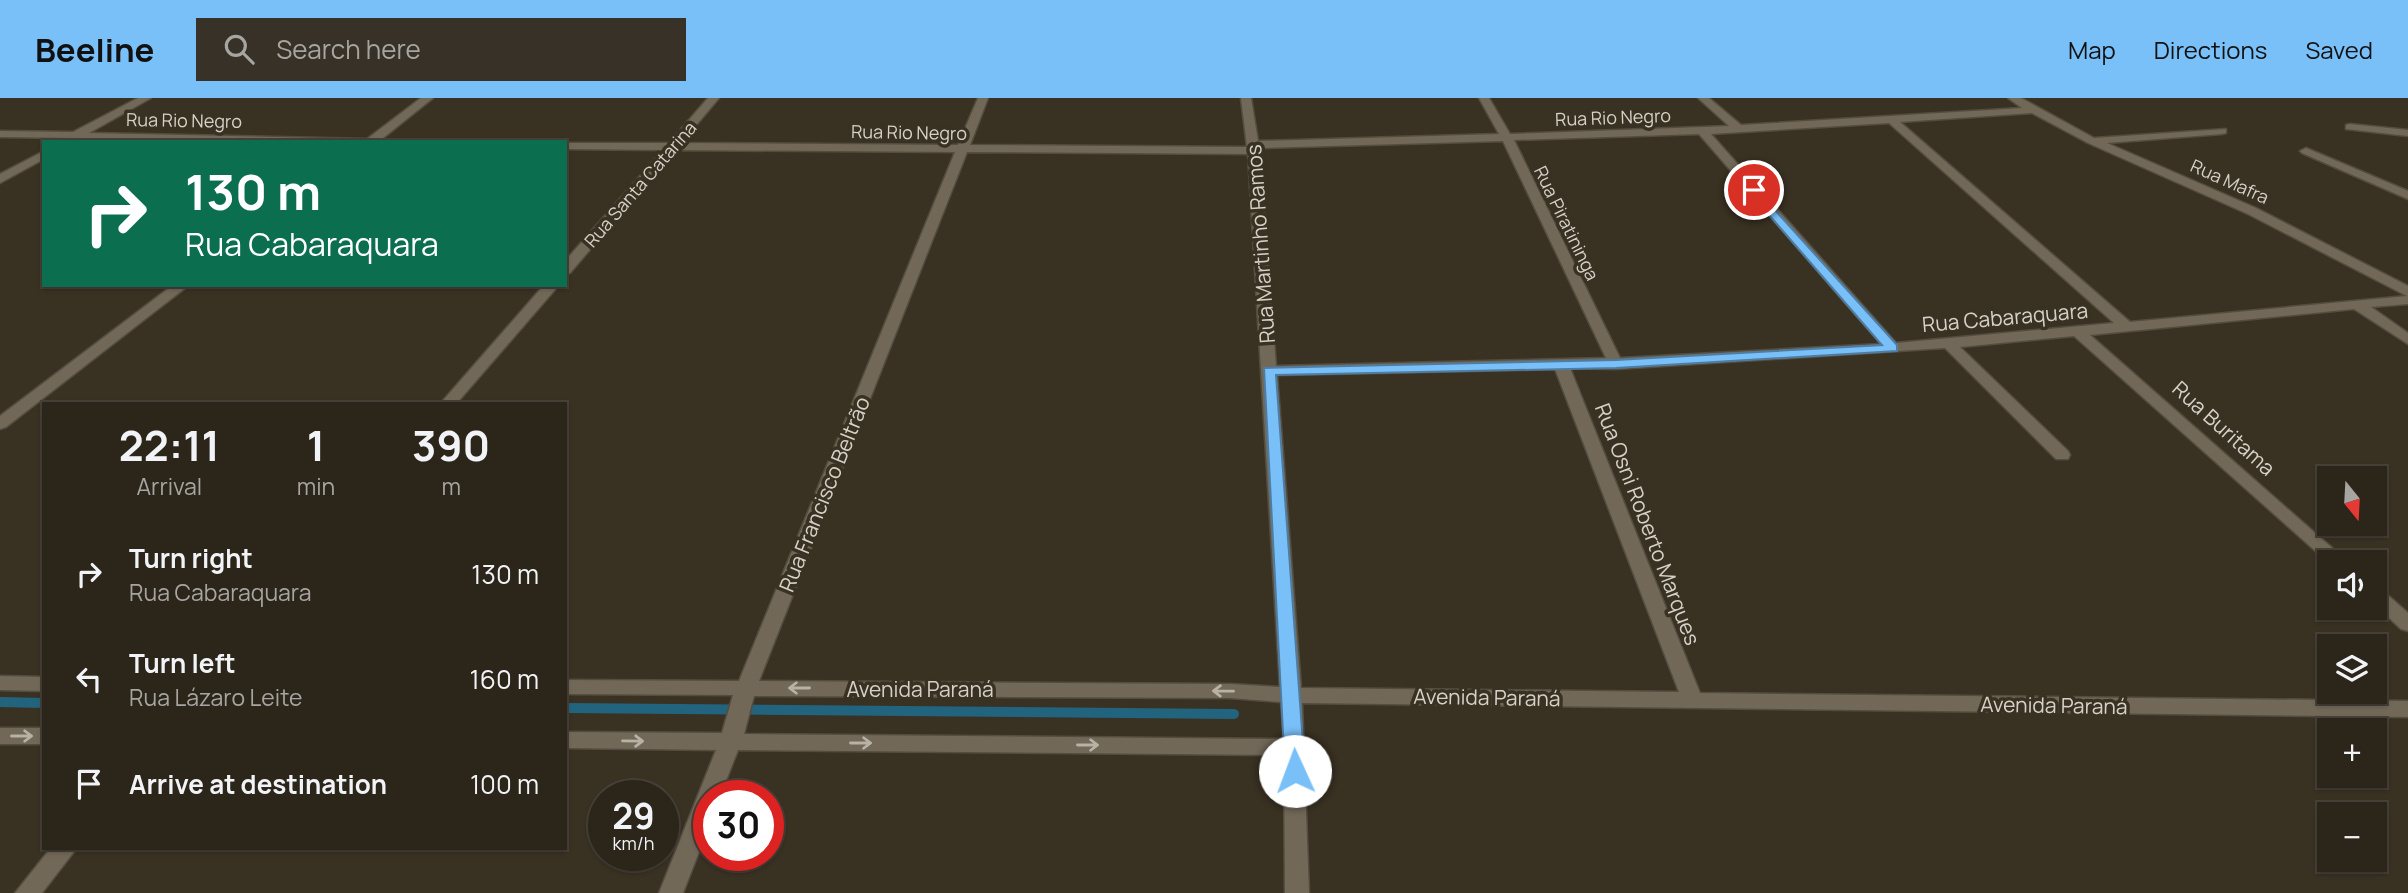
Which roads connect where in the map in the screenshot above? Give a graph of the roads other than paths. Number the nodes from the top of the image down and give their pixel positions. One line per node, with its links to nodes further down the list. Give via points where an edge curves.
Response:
1 (146, 98): 17 (street)
2 (428, 98): 20 (street)
3 (713, 98): 23 (street, Rua Santa Catarina)
4 (983, 98): 25 (street, Rua Francisco Beltrão)
5 (1246, 98): 24 (street, Rua Martinho Ramos)
6 (1484, 98): 18 (street, Rua Piratininga)
7 (1703, 98): 12 (street)
8 (2013, 98): 9 (street)
9 (2034, 110): 10 (street, Rua Rio Negro); 21 (street, Rua Mafra)
10 (1893, 121): 12 (street, Rua Rio Negro); 35 (street)
11 (2350, 127): 15 (street)
12 (1739, 129): 13 (street, Rua Rio Negro)
13 (1702, 131): 18 (street, Rua Rio Negro); 39 (street)
14 (2222, 131): 21 (street)
15 (2408, 132)
16 (0, 134): 17 (street, Rua Rio Negro)
17 (69, 139): 19 (street, Rua Rio Negro)
18 (1508, 139): 24 (street, Rua Rio Negro); 40 (street, Rua Piratininga)
19 (169, 140)
20 (372, 140)
21 (2092, 141): 33 (street, Rua Mafra, via 2252,212)
22 (567, 146): 23 (street, Rua Rio Negro)
23 (672, 148): 25 (street, Rua Rio Negro); 30 (street, Rua Santa Catarina)
24 (1253, 148): 25 (street, Rua Rio Negro); 42 (street, Rua Martinho Ramos)
25 (961, 150): 53 (street, Rua Francisco Beltrão)
26 (2305, 151): 29 (street)
27 (42, 154): 28 (street)
28 (0, 179)
29 (2408, 195)
30 (567, 268)
31 (179, 287): 44 (street)
32 (550, 287): 43 (street)
33 (2406, 300): 34 (street, Rua Cabaraquara)
34 (2358, 305): 35 (street, Rua Cabaraquara); 37 (street)
35 (2126, 326): 36 (street, Rua Cabaraquara)
36 (2077, 331): 38 (street, Rua Cabaraquara); 46 (street, Rua Buritama)
37 (2408, 340)
38 (1948, 343): 39 (street, Rua Cabaraquara); 45 (street)
39 (1892, 348): 40 (street, Rua Cabaraquara)
40 (1616, 364): 41 (street, Rua Cabaraquara)
41 (1561, 365): 42 (street, Rua Cabaraquara); 54 (street, Rua Osni Roberto Marques)
42 (1269, 371): 52 (street, Rua Martinho Ramos)
43 (451, 402)
44 (0, 424)
45 (2062, 455)
46 (2325, 550)
47 (2387, 605): 48 (street)
48 (2408, 624)
49 (0, 684): 50 (street)
50 (42, 684)
51 (567, 687): 53 (street, Avenida Paraná)
52 (1291, 695): 53 (street, Avenida Paraná, one-way to 53, via 1216,691); 54 (street, Avenida Paraná); 60 (street, Rua Martinho Ramos)
53 (744, 696): 58 (street, Rua Francisco Beltrão)
54 (1692, 700): 55 (street, Avenida Paraná)
55 (2408, 709)
56 (0, 736): 57 (street, one-way to 57)
57 (42, 736)
58 (731, 739): 59 (street, one-way to 58); 60 (street, one-way to 60); 63 (street, Rua Francisco Beltrão)
59 (567, 740)
60 (1295, 747): 64 (street, Rua Martinho Ramos)
61 (63, 850): 62 (street)
62 (27, 893)
63 (671, 893)
64 (1297, 893)

